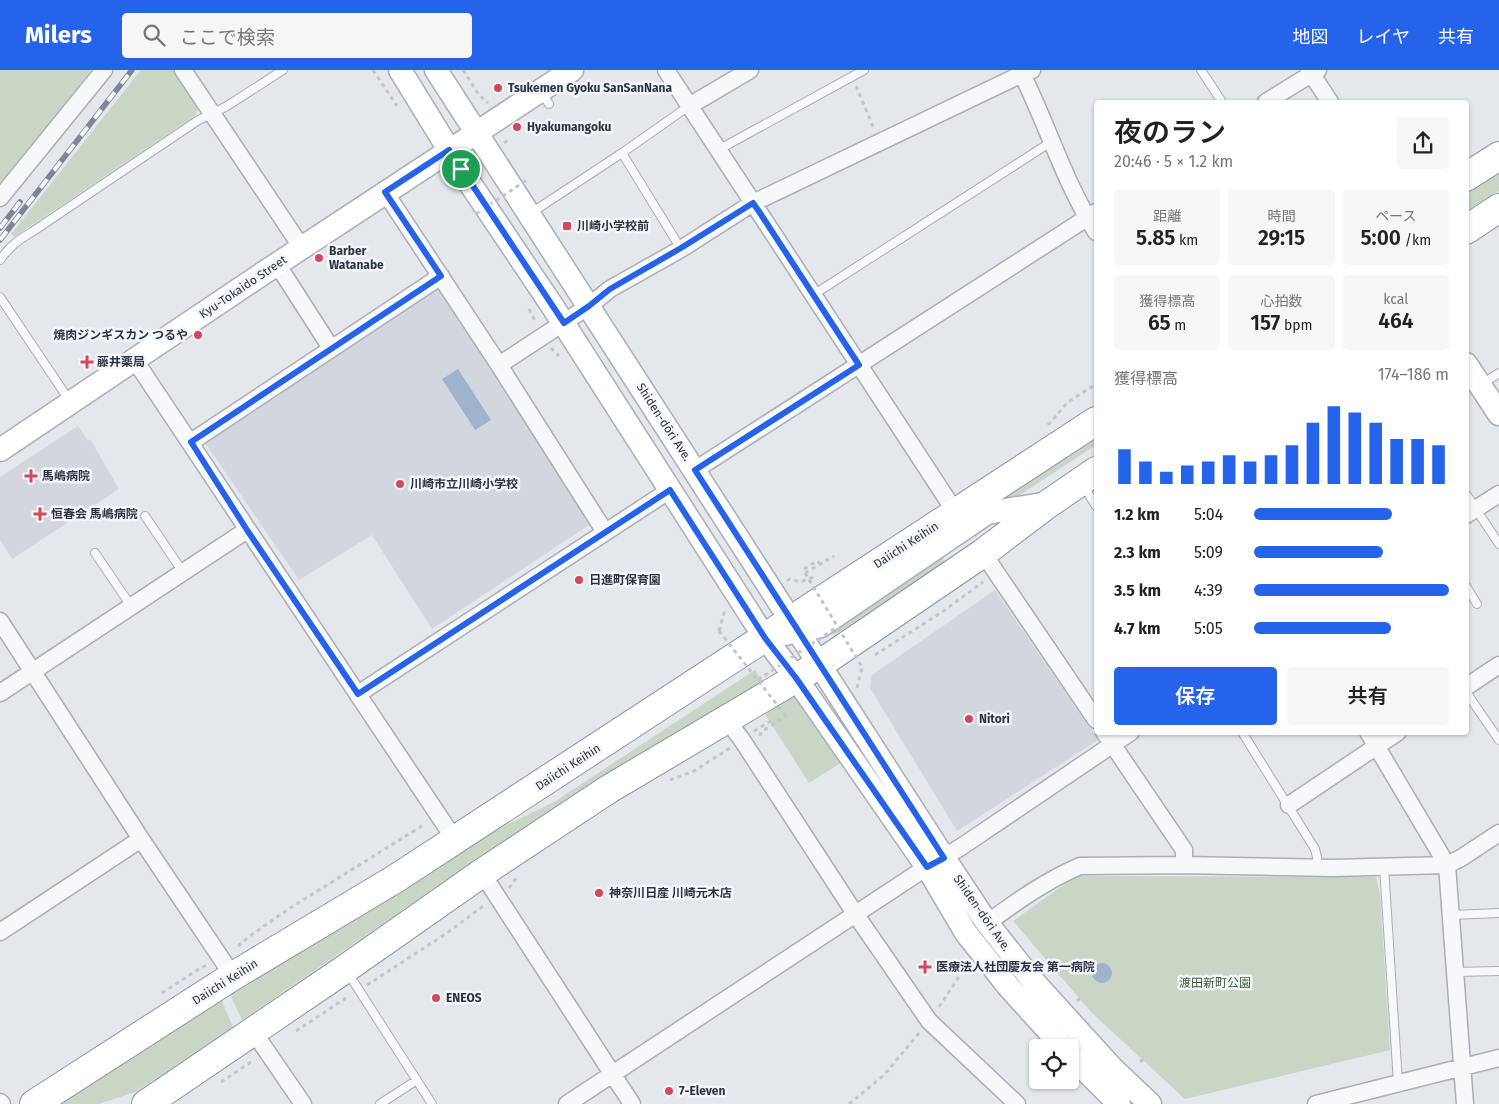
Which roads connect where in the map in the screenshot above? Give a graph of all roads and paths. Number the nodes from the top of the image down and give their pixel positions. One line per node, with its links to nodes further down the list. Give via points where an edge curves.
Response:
1 (104, 70): 32 (street)
2 (183, 70): 22 (street)
3 (283, 70): 22 (lane)
4 (373, 70): 21 (path)
5 (400, 70): 23 (street, Shiden-dōri Ave.)
6 (436, 70): 23 (street, Shiden-dōri Ave.)
7 (463, 70): 19 (path, via 479,95)
8 (666, 70): 20 (street)
9 (750, 70): 20 (street)
10 (864, 70): 15 (lane)
11 (1201, 70): 16 (lane)
12 (1025, 71): 24 (street); 25 (street)
13 (1313, 71): 17 (street); 18 (street)
14 (566, 72): 23 (street, Kyu-Tokaido Street, via 545,98)
15 (851, 76): 24 (path); 26 (lane)
16 (1221, 100)
17 (1269, 100)
18 (1329, 100)
19 (491, 105)
20 (689, 106): 26 (street); 27 (lane)
21 (399, 108)
22 (212, 113): 39 (street); 41 (lane, via 18,240)
23 (463, 141): 31 (street, Kyu-Tokaido Street); 36 (street, Shiden-dōri Ave.); 47 (street, Shiden-dōri Ave.)
24 (880, 142): 33 (street)
25 (1051, 142): 37 (street); 44 (lane)
26 (718, 150): 33 (street)
27 (622, 154): 36 (lane); 40 (lane)
28 (1499, 156): 29 (highway)
29 (1469, 176)
30 (528, 179): 35 (path, bridge)
31 (385, 192): 39 (street, Kyu-Tokaido Street); 43 (street)
32 (0, 198)
33 (753, 203): 40 (street); 44 (street, via 790,268)
34 (1499, 208): 38 (highway)
35 (476, 214)
36 (530, 214): 46 (street, Shiden-dōri Ave.)
37 (1092, 215): 51 (street)
38 (1469, 228)
39 (302, 248): 42 (street, Kyu-Tokaido Street)
40 (681, 248): 46 (street, via 610,289)
41 (0, 260)
42 (277, 264): 48 (street); 49 (street, Kyu-Tokaido Street)
43 (441, 276): 48 (street); 50 (street)
44 (813, 296): 51 (street)
45 (0, 298): 55 (lane)
46 (589, 306): 47 (street); 60 (street, Shiden-dōri Ave.)
47 (564, 323): 50 (street); 62 (street, Shiden-dōri Ave.)
48 (331, 348): 58 (street)
49 (134, 359): 55 (street, Kyu-Tokaido Street); 58 (street)
50 (499, 365): 70 (street)
51 (859, 365): 60 (street); 67 (street)
52 (1469, 369): 54 (street)
53 (1499, 373): 54 (lane)
54 (1480, 386): 56 (street)
55 (71, 402): 59 (street, Kyu-Tokaido Street)
56 (1499, 414)
57 (1094, 422): 67 (highway, Daiichi Keihin)
58 (191, 442): 69 (street)
59 (0, 450)
60 (695, 470): 86 (street, Shiden-dōri Ave.)
61 (1088, 476): 64 (lane); 65 (highway)
62 (670, 490): 70 (street); 88 (street, Shiden-dōri Ave.)
63 (1499, 494): 66 (street)
64 (1094, 498)
65 (1049, 503): 73 (highway); 86 (street, via 987,513 821,626)
66 (1471, 512): 71 (lane)
67 (956, 513): 86 (highway, Daiichi Keihin)
68 (145, 516): 77 (lane)
69 (247, 530): 77 (street); 99 (street)
70 (606, 532): 99 (street)
71 (1499, 544)
72 (95, 553): 84 (lane)
73 (983, 553): 90 (highway); 101 (street)
74 (834, 556): 75 (path)
75 (820, 564): 76 (path, via 817,560); 87 (path, bridge, via 805,573)
76 (804, 568)
77 (183, 572): 84 (street)
78 (820, 575): 79 (path, via 800,582)
79 (790, 579)
80 (985, 580): 89 (path)
81 (1469, 590): 83 (lane)
82 (727, 603): 95 (path, bridge, via 719,631)
83 (1478, 604)
84 (131, 606): 94 (street)
85 (0, 621): 94 (street)
86 (795, 625): 88 (highway, Daiichi Keihin); 90 (street, Shiden-dōri Ave.)
87 (838, 627): 95 (path, bridge); 97 (path, bridge, via 862,667)
88 (755, 645): 95 (street, Shiden-dōri Ave.); 95 (path); 115 (highway, Daiichi Keihin)
89 (870, 658)
90 (820, 664): 95 (highway); 116 (street, Shiden-dōri Ave.)
91 (862, 664): 93 (path)
92 (1499, 666): 96 (street)
93 (853, 669)
94 (33, 671): 98 (street); 114 (street)
95 (776, 683): 102 (highway); 102 (path, via 789,710); 103 (path, bridge, via 786,716); 116 (street, Shiden-dōri Ave.)
96 (1469, 685)
97 (857, 690)
98 (0, 693)
99 (358, 694): 115 (street)
100 (1469, 696): 108 (lane)
101 (1094, 717)
102 (735, 730): 110 (path, via 694,771); 121 (highway, via 609,789); 126 (street)
103 (761, 734)
104 (1244, 735): 111 (lane)
105 (1370, 735): 109 (street)
106 (1394, 735): 109 (street)
107 (1108, 738): 116 (street); 117 (street, via 1184,850)
108 (1499, 740)
109 (1376, 747): 111 (street); 118 (street)
110 (665, 782)
111 (1289, 805): 120 (lane, via 1315,849)
112 (433, 820): 131 (path, via 250,936)
113 (1499, 833): 118 (street)
114 (141, 839): 129 (street); 131 (street)
115 (454, 840): 131 (highway, Daiichi Keihin, via 386,884)
116 (935, 862): 126 (street); 128 (street, Shiden-dōri Ave.); 140 (street, Shiden-dōri Ave., via 966,933)
117 (1184, 865): 120 (street); 128 (street, via 1080,866 1015,902)
118 (1447, 865): 119 (street); 127 (street)
119 (1384, 867): 120 (street); 148 (lane)
120 (1318, 868)
121 (482, 873): 134 (highway); 146 (street)
122 (519, 875): 123 (path)
123 (507, 890)
124 (489, 902): 134 (path, via 447,933)
125 (1499, 913): 127 (lane)
126 (856, 914): 137 (street); 146 (street)
127 (1451, 914): 133 (street)
128 (988, 922): 160 (street, Shiden-dōri Ave., via 1033,981 1079,1033)
129 (0, 932)
130 (970, 960): 137 (path)
131 (232, 964): 150 (highway, Daiichi Keihin)
132 (1499, 971): 133 (lane)
133 (1455, 972): 145 (street)
134 (352, 980): 138 (highway); 139 (path); 147 (lane)
135 (1083, 996): 136 (path)
136 (1077, 1001)
137 (929, 1022): 157 (path, via 884,1075); 158 (street)
138 (254, 1031): 151 (highway); 152 (street)
139 (292, 1033)
140 (1056, 1039)
141 (1146, 1057): 143 (path)
142 (1499, 1058): 145 (street)
143 (1140, 1062)
144 (1079, 1064): 159 (street)
145 (1462, 1067): 148 (street); 162 (street)
146 (613, 1075): 155 (street); 156 (street)
147 (417, 1080): 153 (lane); 154 (lane)
148 (1398, 1083): 149 (street)
149 (1362, 1098): 161 (street)
150 (34, 1104)
151 (146, 1104)
152 (303, 1104)
153 (380, 1104)
154 (432, 1104)
155 (567, 1104)
156 (632, 1104)
157 (849, 1104)
158 (1017, 1104)
159 (1119, 1104)
160 (1150, 1104)
161 (1316, 1104)
162 (1465, 1104)

